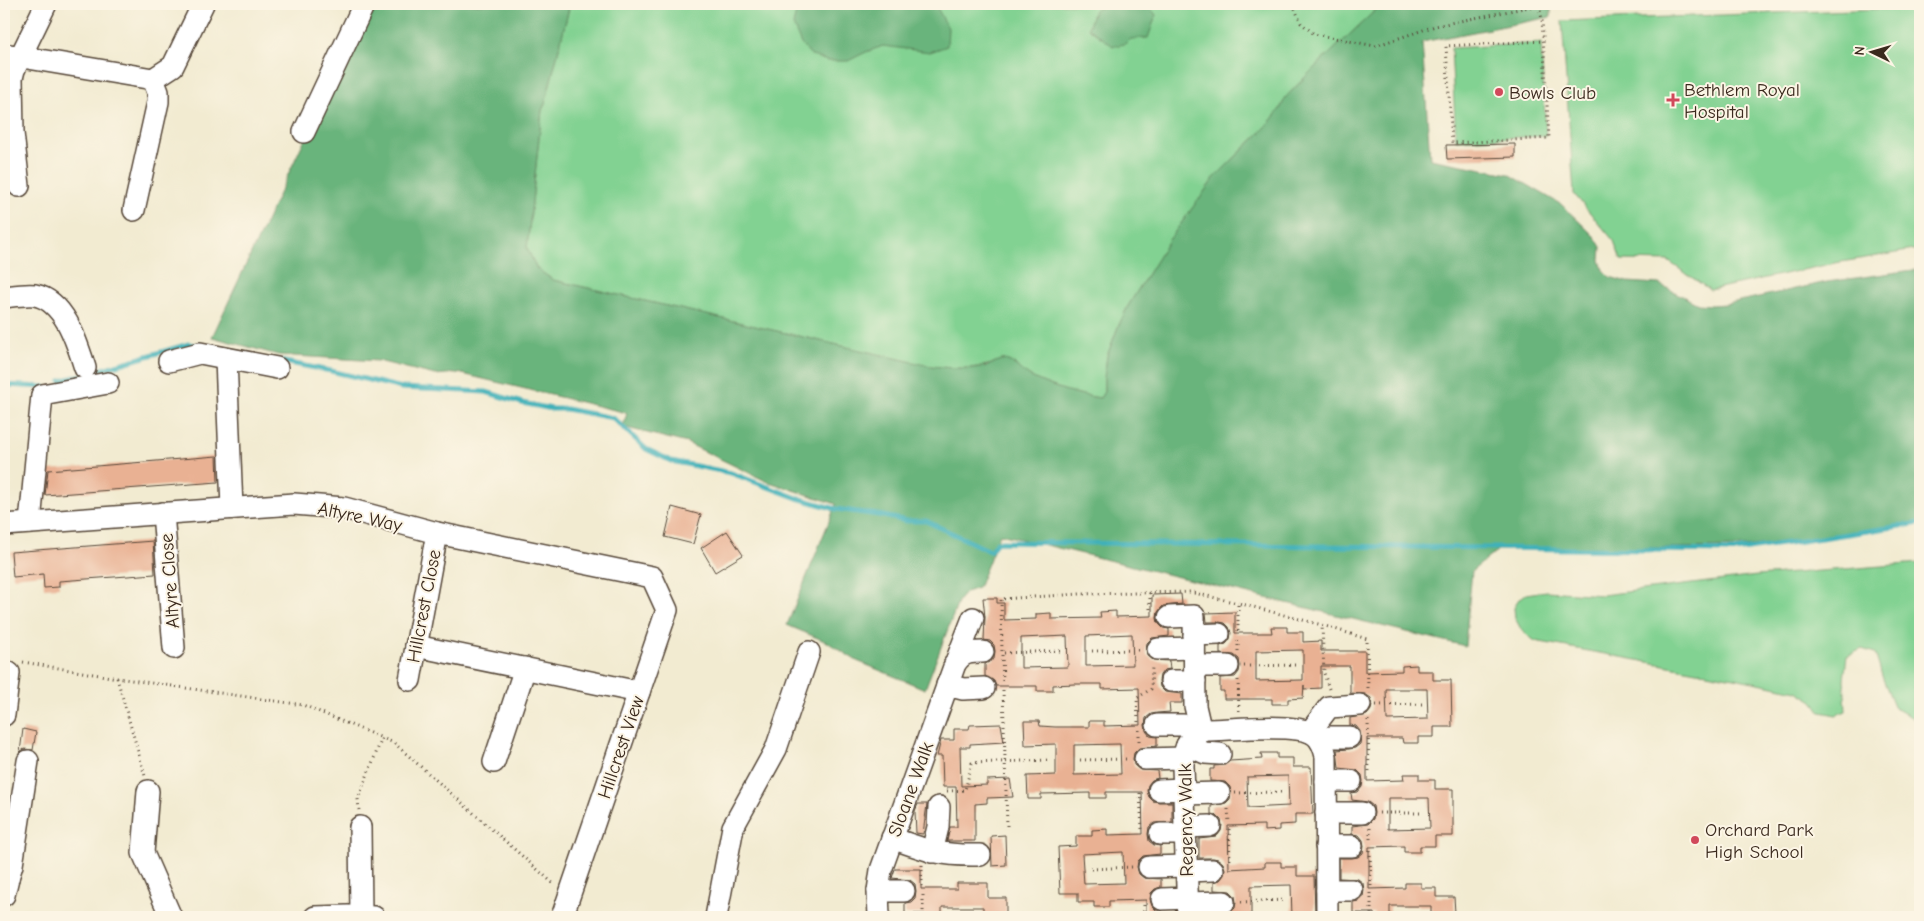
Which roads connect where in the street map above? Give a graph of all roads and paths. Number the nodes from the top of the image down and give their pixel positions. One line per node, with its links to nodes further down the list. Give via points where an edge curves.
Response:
1 (46, 4): 7 (street)
2 (203, 4): 8 (street, via 173,66)
3 (364, 4): 9 (street)
4 (1293, 4): 5 (path, via 1301,23 1314,34 1374,46 1434,26)
5 (1539, 5): 6 (path)
6 (1543, 41): 6 (path, via 1549,138 1452,143 1446,46)
7 (12, 56): 8 (street); 10 (street, via 13,133)
8 (153, 79): 11 (street, via 158,102)
9 (304, 132)
10 (19, 186)
11 (134, 210)
12 (4, 296): 15 (street, via 34,295 60,310)
13 (226, 359): 14 (street, via 200,353); 16 (street); 18 (street)
14 (169, 361)
15 (85, 368)
16 (277, 368)
17 (108, 383): 20 (street, via 42,395)
18 (232, 508): 19 (street, Altyre Way); 22 (street, Altyre Way, via 294,504 344,508)
19 (163, 513): 20 (street, Altyre Way); 31 (street, Altyre Close)
20 (30, 523): 21 (street, Altyre Way)
21 (4, 525)
22 (437, 533): 23 (street, Altyre Way); 30 (street, Hillcrest Close)
23 (652, 578): 49 (street, Hillcrest View, via 667,610)
24 (1194, 592): 25 (path); 33 (path); 37 (path, via 1001,598)
25 (1238, 603): 28 (path); 41 (path)
26 (1169, 617): 33 (street)
27 (974, 618): 39 (street, Sloane Walk)
28 (1322, 625)
29 (1219, 634): 33 (street)
30 (416, 646): 43 (street); 45 (street, Hillcrest Close)
31 (174, 648)
32 (1158, 649): 33 (street); 35 (path)
33 (1194, 649): 41 (street); 46 (street); 58 (street, Regency Walk)
34 (1060, 651): 37 (path)
35 (1092, 651)
36 (809, 652): 107 (street, via 776,749 733,827)
37 (993, 653): 39 (street, via 966,654 960,656); 66 (path)
38 (7, 663): 44 (path); 52 (street, via 9,674)
39 (955, 664): 47 (street, Sloane Walk)
40 (1298, 665): 42 (path)
41 (1234, 666): 54 (path)
42 (1256, 666)
43 (525, 668): 49 (street); 65 (street)
44 (117, 678): 57 (path, via 303,705); 70 (path)
45 (410, 680)
46 (1171, 681)
47 (947, 685): 48 (street, via 963,689); 83 (street, Sloane Walk)
48 (984, 688)
49 (639, 692): 98 (street, Hillcrest View)
50 (1423, 704): 51 (path)
51 (1365, 705): 55 (street, via 1329,707)
52 (4, 715)
53 (1158, 725): 58 (street, via 1183,725)
54 (1239, 729): 55 (street, via 1291,728); 58 (street)
55 (1315, 736): 56 (street); 67 (street, via 1326,756)
56 (1349, 737)
57 (382, 738): 80 (path, via 358,799); 98 (path, via 394,743)
58 (1192, 742): 59 (street, via 1205,753); 61 (street); 71 (street, Regency Walk)
59 (1220, 754)
60 (1120, 759): 63 (path)
61 (1145, 759)
62 (1050, 760): 66 (path)
63 (1080, 760)
64 (28, 761): 93 (street, via 12,865)
65 (494, 762)
66 (1005, 762): 74 (path, via 972,763 965,790); 78 (path)
67 (1326, 782): 68 (street); 75 (street)
68 (1351, 782)
69 (1159, 790): 71 (street)
70 (148, 791): 103 (street, via 143,853)
71 (1184, 791): 73 (street); 81 (street, Regency Walk)
72 (1282, 792): 73 (path)
73 (1226, 798): 88 (path)
74 (938, 799): 86 (street, via 938,827)
75 (1326, 813): 77 (street); 84 (street)
76 (1423, 813): 77 (path)
77 (1367, 814)
78 (1006, 826)
79 (1210, 826): 81 (street)
80 (360, 827): 105 (street)
81 (1185, 830): 82 (street); 92 (street, Regency Walk)
82 (1160, 834)
83 (892, 838): 86 (street); 96 (street, Sloane Walk)
84 (1326, 846): 85 (street); 94 (street)
85 (1352, 846)
86 (928, 851): 87 (street); 109 (path, via 922,860)
87 (980, 855)
88 (1222, 866): 92 (street)
89 (1149, 867): 92 (street)
90 (1124, 868): 91 (path)
91 (1092, 869)
92 (1186, 869): 102 (street, Regency Walk)
93 (5, 883)
94 (1327, 890): 95 (street); 110 (street)
95 (1352, 890)
96 (878, 891): 97 (street); 108 (street, Sloane Walk)
97 (904, 891)
98 (569, 897): 106 (street, Hillcrest View)
99 (1162, 899): 102 (street)
100 (1285, 900): 101 (path)
101 (1229, 902): 102 (street)
102 (1187, 906)
103 (171, 917)
104 (315, 917): 105 (street)
105 (368, 917)
106 (562, 917)
107 (716, 917)
108 (879, 917)
109 (923, 917)
110 (1327, 917)

